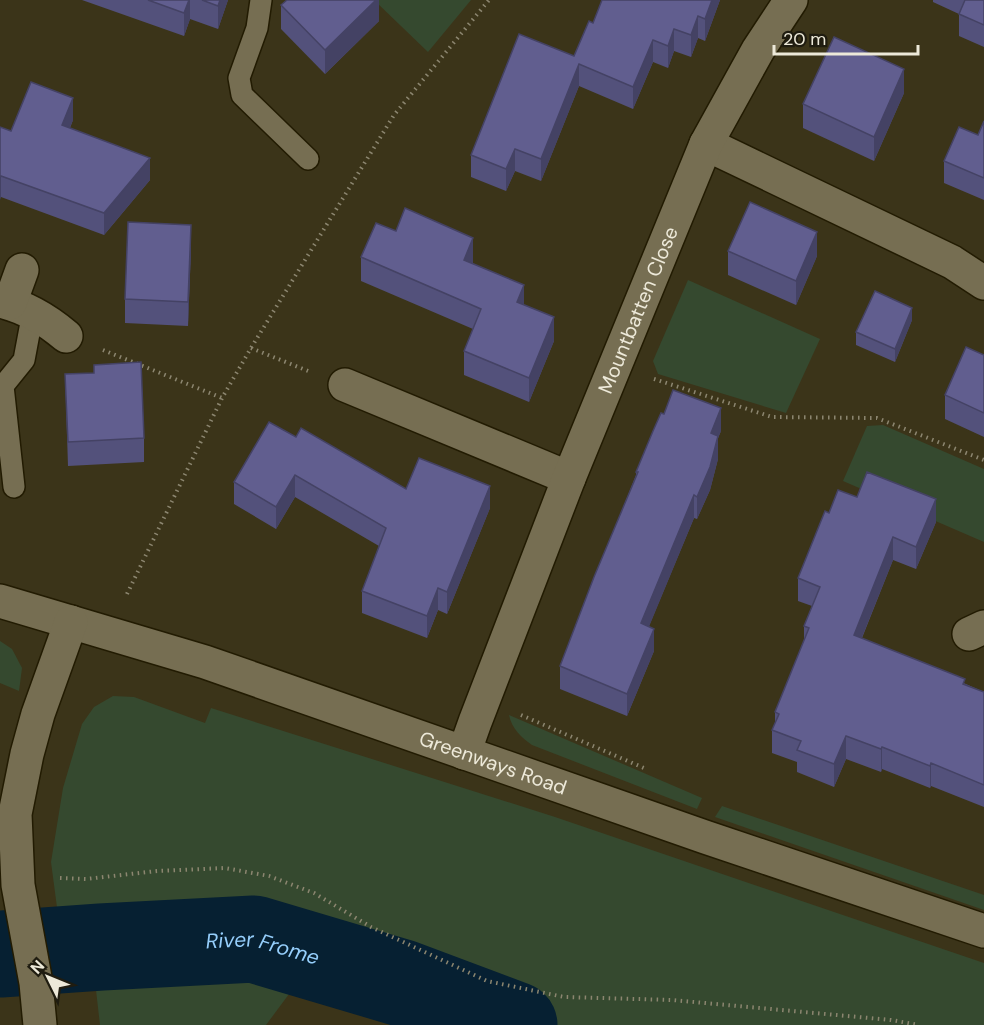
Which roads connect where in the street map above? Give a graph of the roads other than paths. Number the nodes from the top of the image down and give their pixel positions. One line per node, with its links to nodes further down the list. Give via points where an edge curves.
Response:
1 (261, 0): 4 (lane, via 257,28 238,78 242,95)
2 (791, 0): 3 (street, Mountbatten Close, via 758,50)
3 (706, 144): 6 (street, via 952,262); 10 (street, Mountbatten Close)
4 (308, 159)
5 (22, 270): 7 (street)
6 (984, 283)
7 (14, 306): 8 (street, via 48,321); 11 (lane, via 24,360 3,386)
8 (66, 336)
9 (345, 385): 10 (street)
10 (569, 478): 14 (street, Mountbatten Close)
11 (14, 487)
12 (0, 601): 13 (street, Greenways Road)
13 (71, 622): 14 (street, Greenways Road, via 205,662); 16 (street, via 38,714 15,814 19,890)
14 (464, 753): 15 (street, Greenways Road)
15 (984, 930)
16 (40, 1025)

